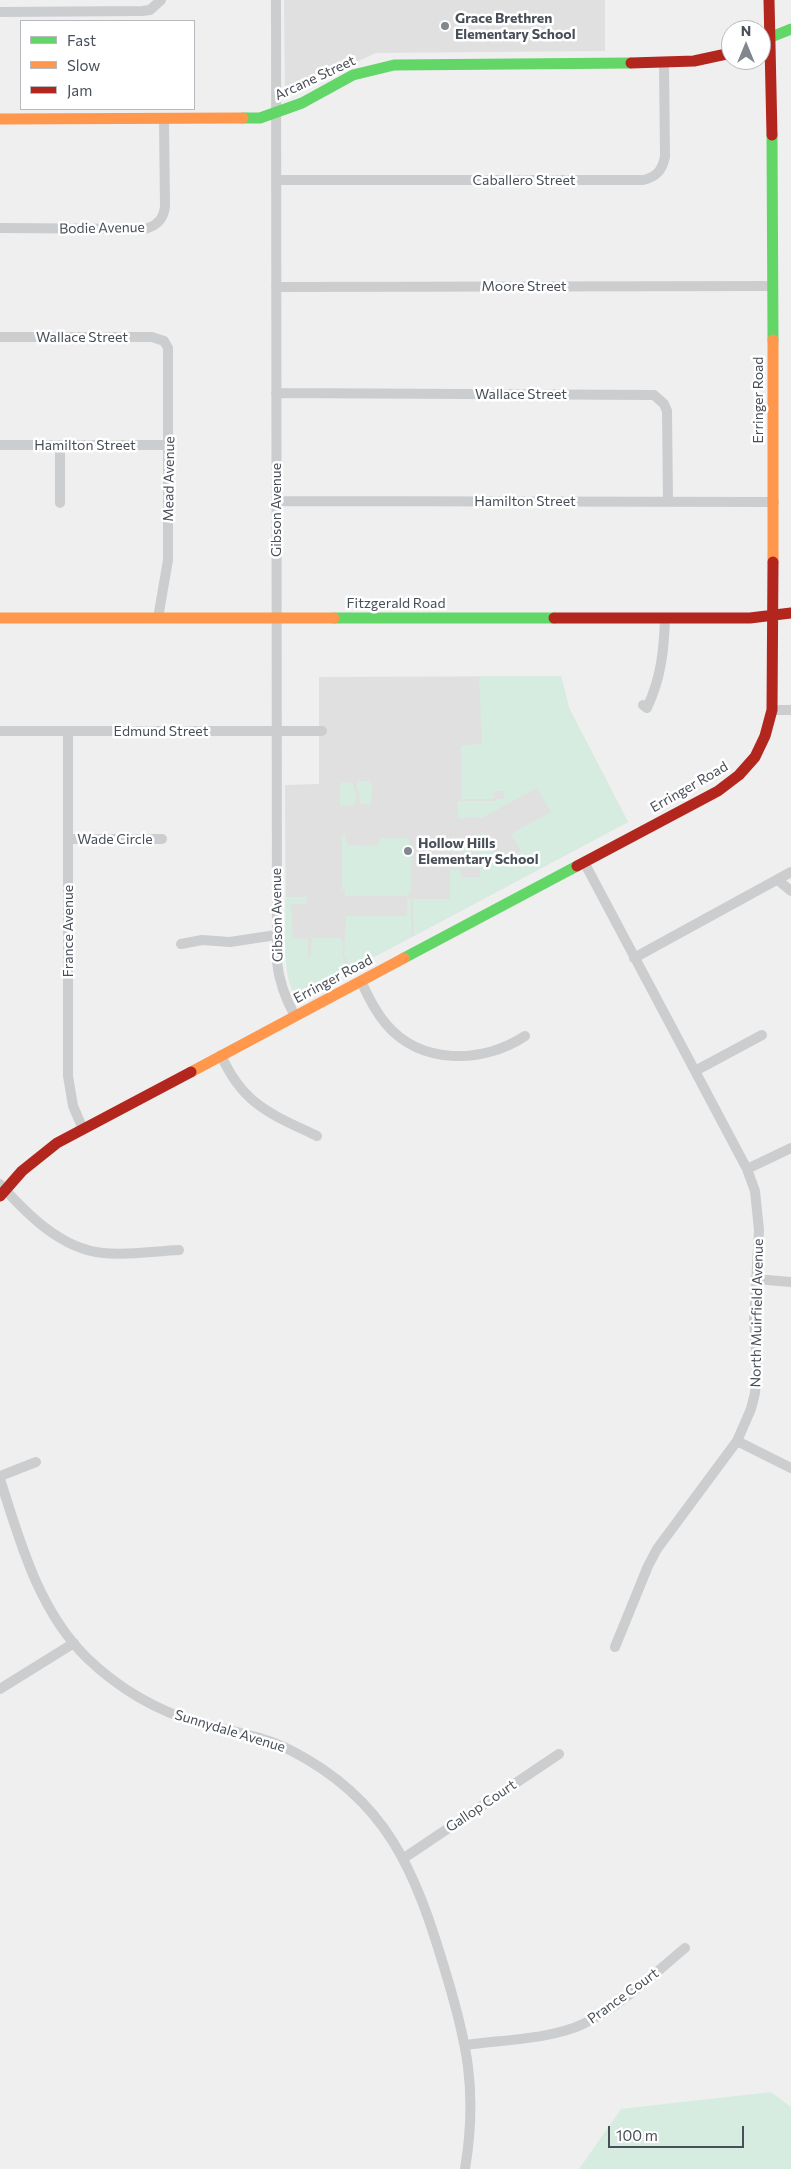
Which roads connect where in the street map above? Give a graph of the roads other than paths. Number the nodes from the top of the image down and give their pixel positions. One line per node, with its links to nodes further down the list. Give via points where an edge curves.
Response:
1 (160, 0): 4 (street, via 150,10 142,11)
2 (276, 0): 11 (street, Gibson Avenue)
3 (769, 0): 5 (street, Erringer Road)
4 (0, 12)
5 (767, 20)
6 (791, 29): 7 (street)
7 (771, 37)
8 (721, 55): 9 (street, Arcane Street)
9 (664, 64): 11 (street, Arcane Street, via 394,65 353,76); 14 (street, Caballero Street, via 665,157 663,166 651,178)
10 (767, 70): 17 (street, Erringer Road)
11 (276, 113): 13 (street, Arcane Street, via 260,118); 14 (street, Gibson Avenue)
12 (0, 119): 13 (street, Arcane Street)
13 (164, 120): 15 (street, Bodie Avenue, via 165,207 160,222 153,227)
14 (276, 180): 16 (street, Gibson Avenue)
15 (0, 228)
16 (276, 286): 17 (street, Moore Street); 20 (street, Gibson Avenue)
17 (773, 286): 26 (street, Erringer Road)
18 (0, 337): 19 (street, Wallace Street, via 152,337)
19 (164, 341): 23 (street, Mead Avenue, via 169,357)
20 (276, 393): 24 (street, Gibson Avenue); 25 (street, Wallace Street, via 654,396 660,399 667,411)
21 (0, 445): 22 (street, Hamilton Street)
22 (60, 445): 23 (street, Hamilton Street); 27 (street)
23 (169, 445): 31 (street, Mead Avenue, via 168,560)
24 (276, 501): 25 (street, Hamilton Street); 32 (street, Gibson Avenue)
25 (668, 501): 26 (street, Hamilton Street)
26 (774, 502): 29 (street, Erringer Road)
27 (60, 503)
28 (791, 613): 29 (street, Fitzgerald Road)
29 (773, 616): 33 (street, Fitzgerald Road); 35 (street, Erringer Road)
30 (0, 618): 31 (street, Fitzgerald Road)
31 (158, 618): 32 (street, Fitzgerald Road)
32 (276, 618): 33 (street, Fitzgerald Road); 39 (street, Gibson Avenue)
33 (665, 618): 34 (street, via 662,669 647,708)
34 (643, 706)
35 (772, 710): 36 (street); 43 (street, Erringer Road, via 769,730 761,749 735,780)
36 (791, 710)
37 (0, 731): 38 (street, Edmund Street)
38 (68, 731): 39 (street, Edmund Street); 41 (street, France Avenue)
39 (276, 731): 40 (street, Edmund Street); 47 (street, Gibson Avenue)
40 (322, 731)
41 (68, 840): 42 (street, Wade Circle); 56 (street, France Avenue, via 68,1076 73,1106)
42 (162, 840)
43 (584, 862): 49 (street, North Muirfield Avenue); 50 (street, Erringer Road)
44 (791, 872): 45 (street)
45 (779, 880): 46 (street); 49 (street)
46 (791, 891)
47 (276, 935): 48 (street, via 230,942 202,940); 51 (street, Gibson Avenue, via 279,980)
48 (181, 944)
49 (634, 958): 55 (street, North Muirfield Avenue)
50 (361, 981): 51 (street, Erringer Road); 53 (street, via 372,1006 387,1025 408,1042 429,1052 455,1057 479,1056 502,1049)
51 (295, 1016): 54 (street, Erringer Road)
52 (762, 1035): 55 (street)
53 (525, 1036)
54 (222, 1055): 56 (street, Erringer Road); 57 (street, via 236,1083 254,1103)
55 (694, 1071): 59 (street, North Muirfield Avenue)
56 (83, 1129): 60 (street, Erringer Road, via 38,1156)
57 (317, 1136)
58 (791, 1148): 59 (street)
59 (747, 1169): 62 (street, North Muirfield Avenue, via 759,1213)
60 (2, 1190): 61 (street, via 50,1232 77,1247 104,1254)
61 (179, 1250)
62 (755, 1279): 63 (street); 64 (street, North Muirfield Avenue, via 755,1393 746,1424)
63 (791, 1282)
64 (736, 1441): 66 (street); 69 (street, North Muirfield Avenue, via 657,1549)
65 (36, 1462): 67 (street)
66 (791, 1468)
67 (0, 1477): 68 (street, Sunnydale Avenue, via 40,1592)
68 (74, 1643): 70 (street); 72 (street, Sunnydale Avenue, via 110,1678 160,1708 198,1722 261,1738 318,1765 366,1806)
69 (615, 1647)
70 (0, 1689)
71 (559, 1754): 72 (street, Gallop Court)
72 (404, 1858): 74 (street, Sunnydale Avenue, via 430,1922)
73 (685, 1948): 74 (street, Prance Court, via 607,2010 584,2024 554,2033)
74 (466, 2045): 75 (street, Sunnydale Avenue, via 472,2106)
75 (465, 2169)

